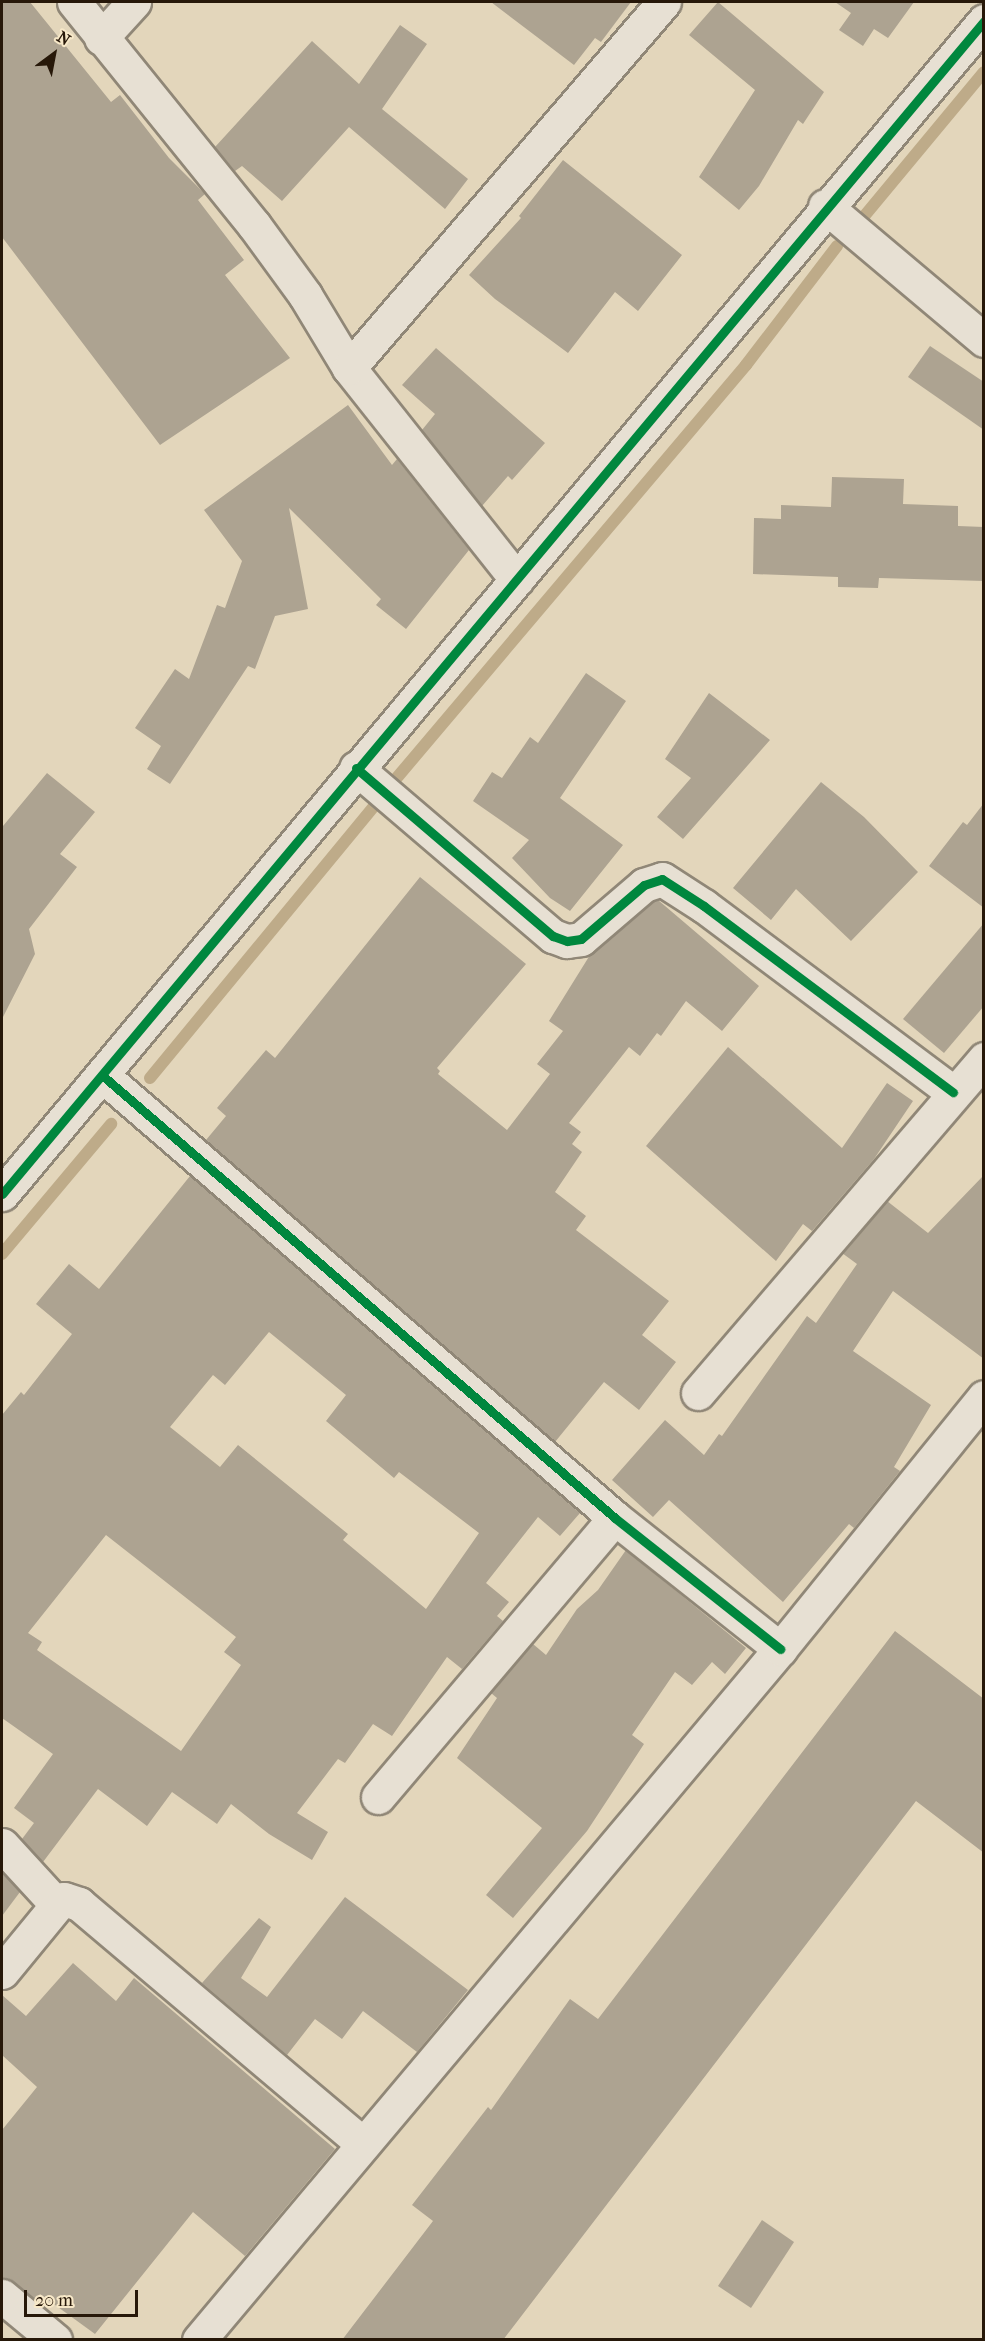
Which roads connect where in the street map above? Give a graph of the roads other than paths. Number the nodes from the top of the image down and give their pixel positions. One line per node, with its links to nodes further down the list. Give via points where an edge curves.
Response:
1 (74, 2): 5 (street)
2 (134, 2): 5 (street)
3 (664, 2): 8 (street)
4 (984, 21): 6 (street)
5 (101, 38): 8 (street, via 254,225 305,295)
6 (825, 206): 7 (street); 9 (street)
7 (984, 340)
8 (349, 368): 9 (street)
9 (517, 580): 10 (street)
10 (356, 768): 12 (street); 13 (street, via 553,936 567,941 581,939 644,885 662,879 704,906)
11 (984, 1059): 13 (street)
12 (103, 1076): 14 (street); 17 (street)
13 (953, 1092): 15 (street)
14 (2, 1194)
15 (698, 1393)
16 (981, 1405): 18 (street)
17 (615, 1518): 18 (street); 19 (street)
18 (780, 1649): 23 (street)
19 (378, 1797)
20 (2, 1845): 21 (street)
21 (57, 1905): 22 (street); 23 (street, via 64,1899 79,1904)
22 (2, 1972)
23 (363, 2144): 26 (street)
24 (2, 2296): 25 (street)
25 (56, 2340)
26 (200, 2340)

